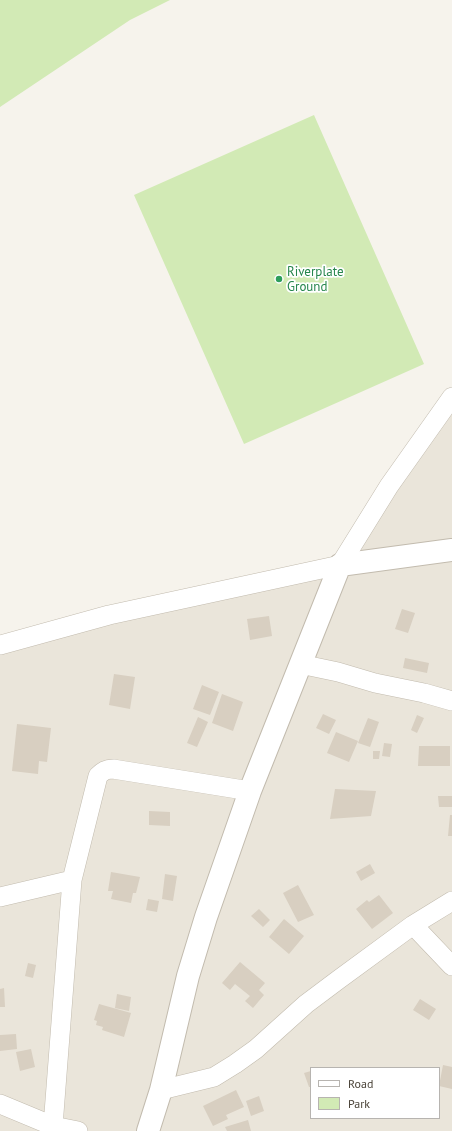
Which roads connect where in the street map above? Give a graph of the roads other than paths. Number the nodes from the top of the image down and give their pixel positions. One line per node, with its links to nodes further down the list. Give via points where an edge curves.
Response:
1 (452, 397): 3 (street, via 389,486)
2 (452, 550): 3 (street)
3 (340, 565): 4 (street, via 109,615); 5 (street)
4 (0, 645)
5 (300, 664): 6 (street); 7 (street)
6 (452, 701)
7 (250, 791): 8 (street, via 107,769 98,776); 13 (street, via 196,946)
8 (72, 880): 9 (street); 15 (street)
9 (0, 897)
10 (452, 901): 11 (street)
11 (413, 925): 12 (street); 13 (street, via 306,1004 256,1049 235,1064 214,1077)
12 (452, 966)
13 (161, 1090): 17 (street)
14 (0, 1104): 15 (street)
15 (53, 1126): 16 (street)
16 (78, 1131)
17 (148, 1131)

